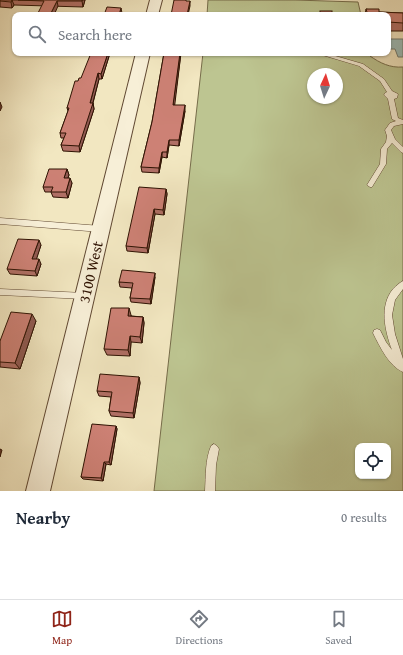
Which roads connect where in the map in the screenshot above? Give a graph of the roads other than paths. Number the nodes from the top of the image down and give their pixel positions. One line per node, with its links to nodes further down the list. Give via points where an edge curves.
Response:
1 (156, 0): 2 (street)
2 (153, 12)
3 (142, 56): 12 (street, 3100 West)
4 (330, 56): 5 (lane, via 361,65 385,83)
5 (394, 117): 6 (lane); 7 (lane)
6 (402, 122): 7 (lane)
7 (392, 124): 8 (lane, via 388,130)
8 (391, 140): 9 (lane); 10 (lane, via 384,149 383,164)
9 (403, 151)
10 (370, 185)
11 (0, 221): 12 (lane)
12 (101, 229): 15 (street, 3100 West)
13 (403, 284): 17 (lane, via 394,294 390,305 389,319)
14 (0, 292): 15 (lane)
15 (85, 296): 22 (street, 3100 West)
16 (377, 333): 18 (lane)
17 (394, 344): 18 (lane, via 391,350); 19 (lane)
18 (384, 347): 20 (lane)
19 (403, 368)
20 (403, 371)
21 (214, 449): 23 (lane)
22 (38, 491)
23 (210, 491)

